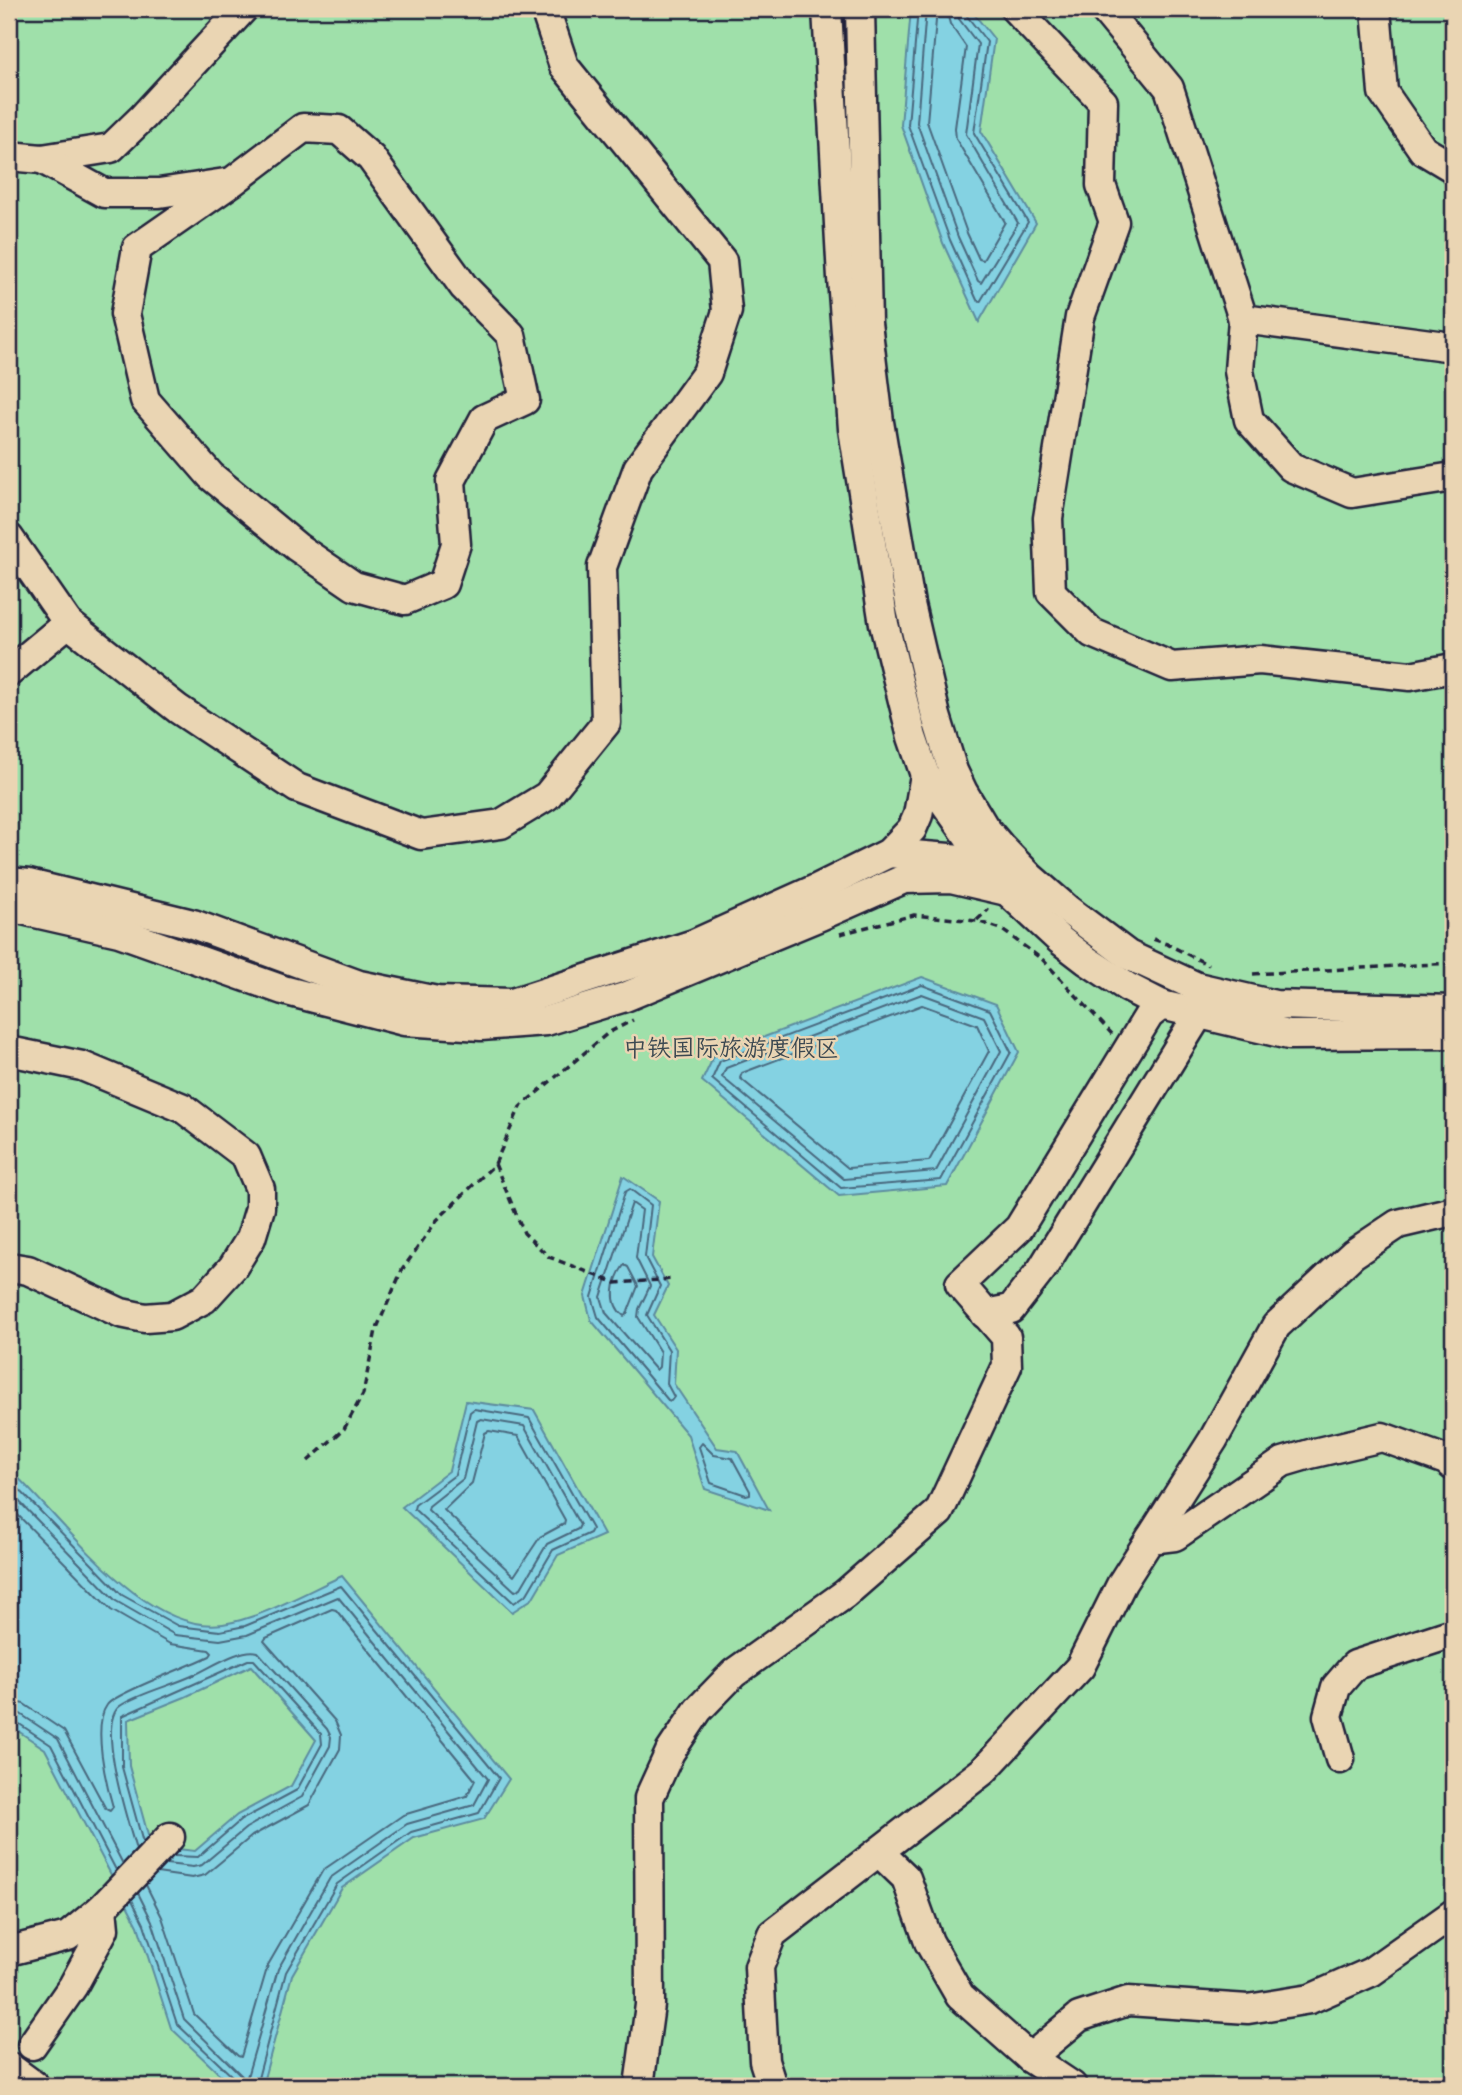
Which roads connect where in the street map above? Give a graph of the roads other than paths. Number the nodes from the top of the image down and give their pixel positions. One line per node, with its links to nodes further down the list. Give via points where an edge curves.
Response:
1 (243, 9): 9 (street, via 111,148)
2 (545, 9): 16 (street, via 564,66 722,261 727,312 707,373 638,468 602,567 606,723 547,796 501,824 421,835 297,788 178,709)
3 (827, 9): 20 (street, via 853,429 884,624)
4 (860, 9): 19 (street, via 867,323 877,409 910,604)
5 (1014, 9): 17 (street, via 1103,102 1101,185 1114,222 1080,317 1048,518 1051,592 1091,633 1172,667 1260,660 1410,676)
6 (1104, 9): 12 (street, via 1169,88)
7 (1376, 9): 10 (street, via 1383,92 1423,150)
8 (9, 156): 9 (street)
9 (41, 159): 11 (street, via 104,193 159,193)
10 (1453, 168)
11 (232, 182): 11 (street, via 303,128 339,130 371,158 464,286 511,335 525,400 484,419 451,481 456,544 443,584 405,600 354,586 297,547 211,477 145,400 124,314 137,248)
12 (1243, 319): 13 (street); 14 (street, via 1239,371 1249,420 1291,467 1352,493)
13 (1453, 347)
14 (1453, 477)
15 (9, 538): 16 (street)
16 (68, 623): 18 (street)
17 (1453, 668)
18 (9, 672)
19 (953, 772): 21 (street); 24 (street, via 984,827)
20 (925, 775): 21 (street); 23 (street)
21 (942, 799): 22 (street); 23 (street)
22 (987, 861): 23 (street); 24 (street); 26 (street)
23 (902, 862): 25 (street, via 816,889 694,944 512,1003 437,1001 359,985 192,924); 26 (street); 27 (street, via 820,916 625,997 546,1021 481,1026 404,1021 283,990 119,932)
24 (1017, 864): 29 (street, via 1128,955 1197,987 1275,1005)
25 (9, 882)
26 (1007, 891): 28 (street, via 1086,960)
27 (9, 907)
28 (1162, 1005): 30 (street); 35 (street, via 1149,1015 1018,1228 960,1284)
29 (1453, 1010)
30 (1199, 1014): 31 (street, via 1290,1035); 35 (street, via 1042,1269 1011,1309)
31 (1453, 1034)
32 (9, 1051): 34 (street, via 82,1066 183,1108 246,1156 260,1189 251,1238 233,1267 204,1300 172,1316 145,1318 121,1313 28,1270)
33 (1453, 1211): 37 (street, via 1398,1224 1353,1254 1276,1326 1213,1440)
34 (9, 1267)
35 (985, 1314): 49 (street, via 1006,1337 1007,1366 939,1512 845,1594 734,1673 698,1710 659,1775 649,1798 650,2005)
36 (1453, 1466): 37 (street, via 1382,1437 1331,1449 1283,1462 1175,1536)
37 (1150, 1539): 41 (street, via 1080,1667 984,1771)
38 (1453, 1633): 39 (street, via 1355,1665 1336,1687 1328,1716)
39 (1340, 1759)
40 (170, 1837): 42 (street)
41 (879, 1852): 46 (street, via 906,1878 929,1942 960,1996); 50 (street, via 772,1934 759,1967 764,2061)
42 (102, 1908): 44 (street, via 68,1936); 45 (street, via 104,1929 73,1986)
43 (1453, 1914): 46 (street, via 1371,1972 1310,1998 1248,2010 1128,2001 1079,2017)
44 (9, 1951)
45 (32, 2045)
46 (1030, 2058): 51 (street)
47 (9, 2067): 48 (street)
48 (34, 2086)
49 (639, 2086)
50 (772, 2086)
51 (1072, 2086)

